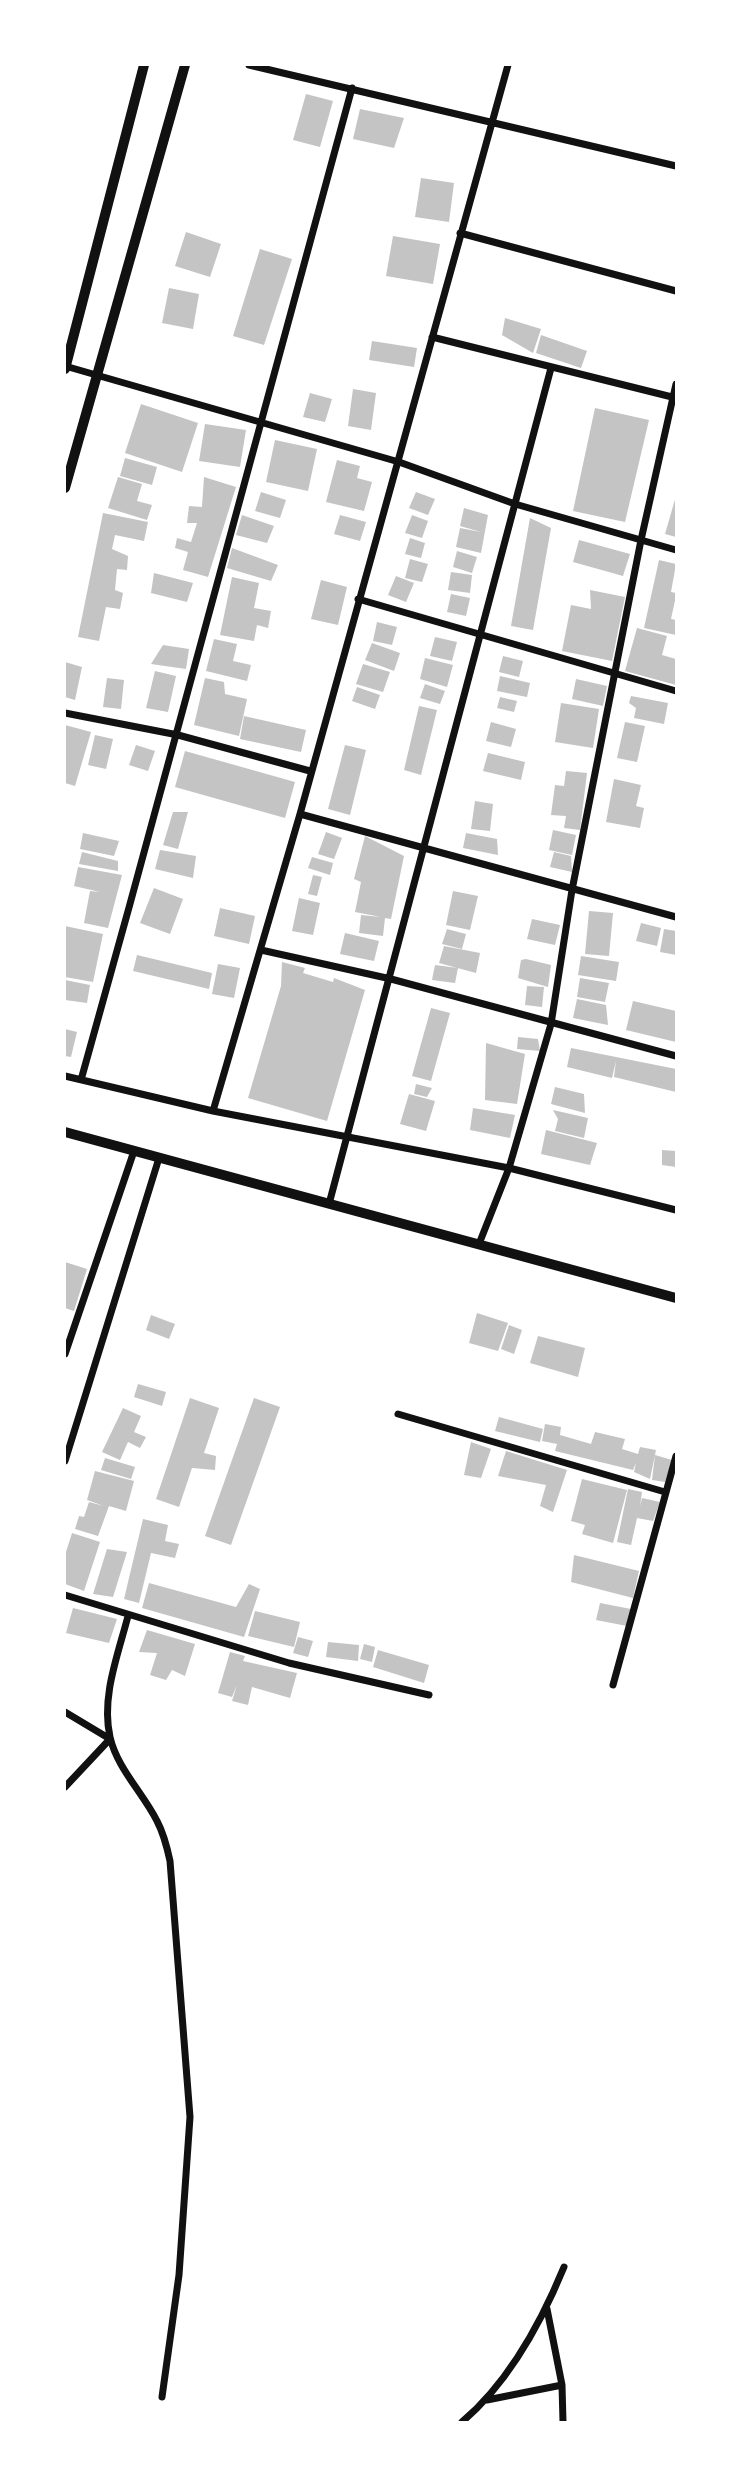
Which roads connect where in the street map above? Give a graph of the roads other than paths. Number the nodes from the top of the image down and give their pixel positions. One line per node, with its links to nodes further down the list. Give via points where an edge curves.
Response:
1 (144, 65): 11 (street)
2 (185, 65): 13 (street)
3 (249, 65): 5 (street)
4 (508, 65): 6 (street)
5 (352, 88): 6 (street); 16 (street)
6 (491, 119): 7 (street); 8 (street)
7 (676, 166)
8 (460, 233): 9 (street); 10 (street)
9 (676, 291)
10 (432, 337): 12 (street); 17 (street)
11 (65, 367): 13 (street)
12 (551, 368): 15 (street); 19 (street)
13 (98, 374): 16 (street); 18 (street)
14 (676, 384): 15 (street)
15 (675, 398): 20 (street)
16 (259, 422): 17 (street); 27 (street)
17 (399, 462): 19 (street); 22 (street)
18 (65, 488)
19 (515, 504): 20 (street); 23 (street)
20 (642, 540): 21 (street); 24 (street)
21 (676, 550)
22 (358, 599): 23 (street); 28 (street)
23 (481, 634): 24 (street); 30 (street)
24 (616, 674): 25 (street); 31 (street)
25 (676, 691)
26 (65, 713): 27 (street)
27 (178, 735): 28 (street); 38 (street)
28 (310, 771): 29 (street)
29 (300, 814): 30 (street); 33 (street)
30 (425, 846): 31 (street); 34 (street)
31 (572, 890): 32 (street); 35 (street)
32 (676, 917)
33 (261, 950): 34 (street); 39 (street)
34 (391, 979): 35 (street); 41 (street)
35 (551, 1024): 36 (street); 44 (street)
36 (676, 1056)
37 (65, 1076): 38 (street)
38 (81, 1080): 39 (street)
39 (213, 1111): 41 (street)
40 (65, 1132): 42 (street)
41 (347, 1137): 44 (street); 45 (street)
42 (134, 1151): 43 (street); 49 (street)
43 (159, 1158): 45 (street); 52 (street)
44 (509, 1168): 46 (street); 47 (street)
45 (329, 1205): 47 (street)
46 (676, 1210)
47 (479, 1244): 48 (street)
48 (676, 1298)
49 (65, 1353)
50 (398, 1414): 54 (street)
51 (676, 1456): 53 (street)
52 (65, 1461)
53 (673, 1478): 54 (street)
54 (665, 1492): 57 (street)
55 (65, 1595): 56 (street)
56 (128, 1616): 58 (street, via 289,1663); 60 (street, via 108,1697)
57 (613, 1685)
58 (429, 1695)
59 (65, 1712): 60 (street)
60 (110, 1739): 61 (street); 65 (street, via 157,1819 170,1861 190,2117 180,2275)
61 (65, 1787)
62 (564, 2267): 63 (street)
63 (547, 2308): 64 (street); 66 (street)
64 (562, 2385): 66 (street); 68 (street)
65 (162, 2397)
66 (487, 2400): 67 (street)
67 (461, 2422)
68 (564, 2422)

